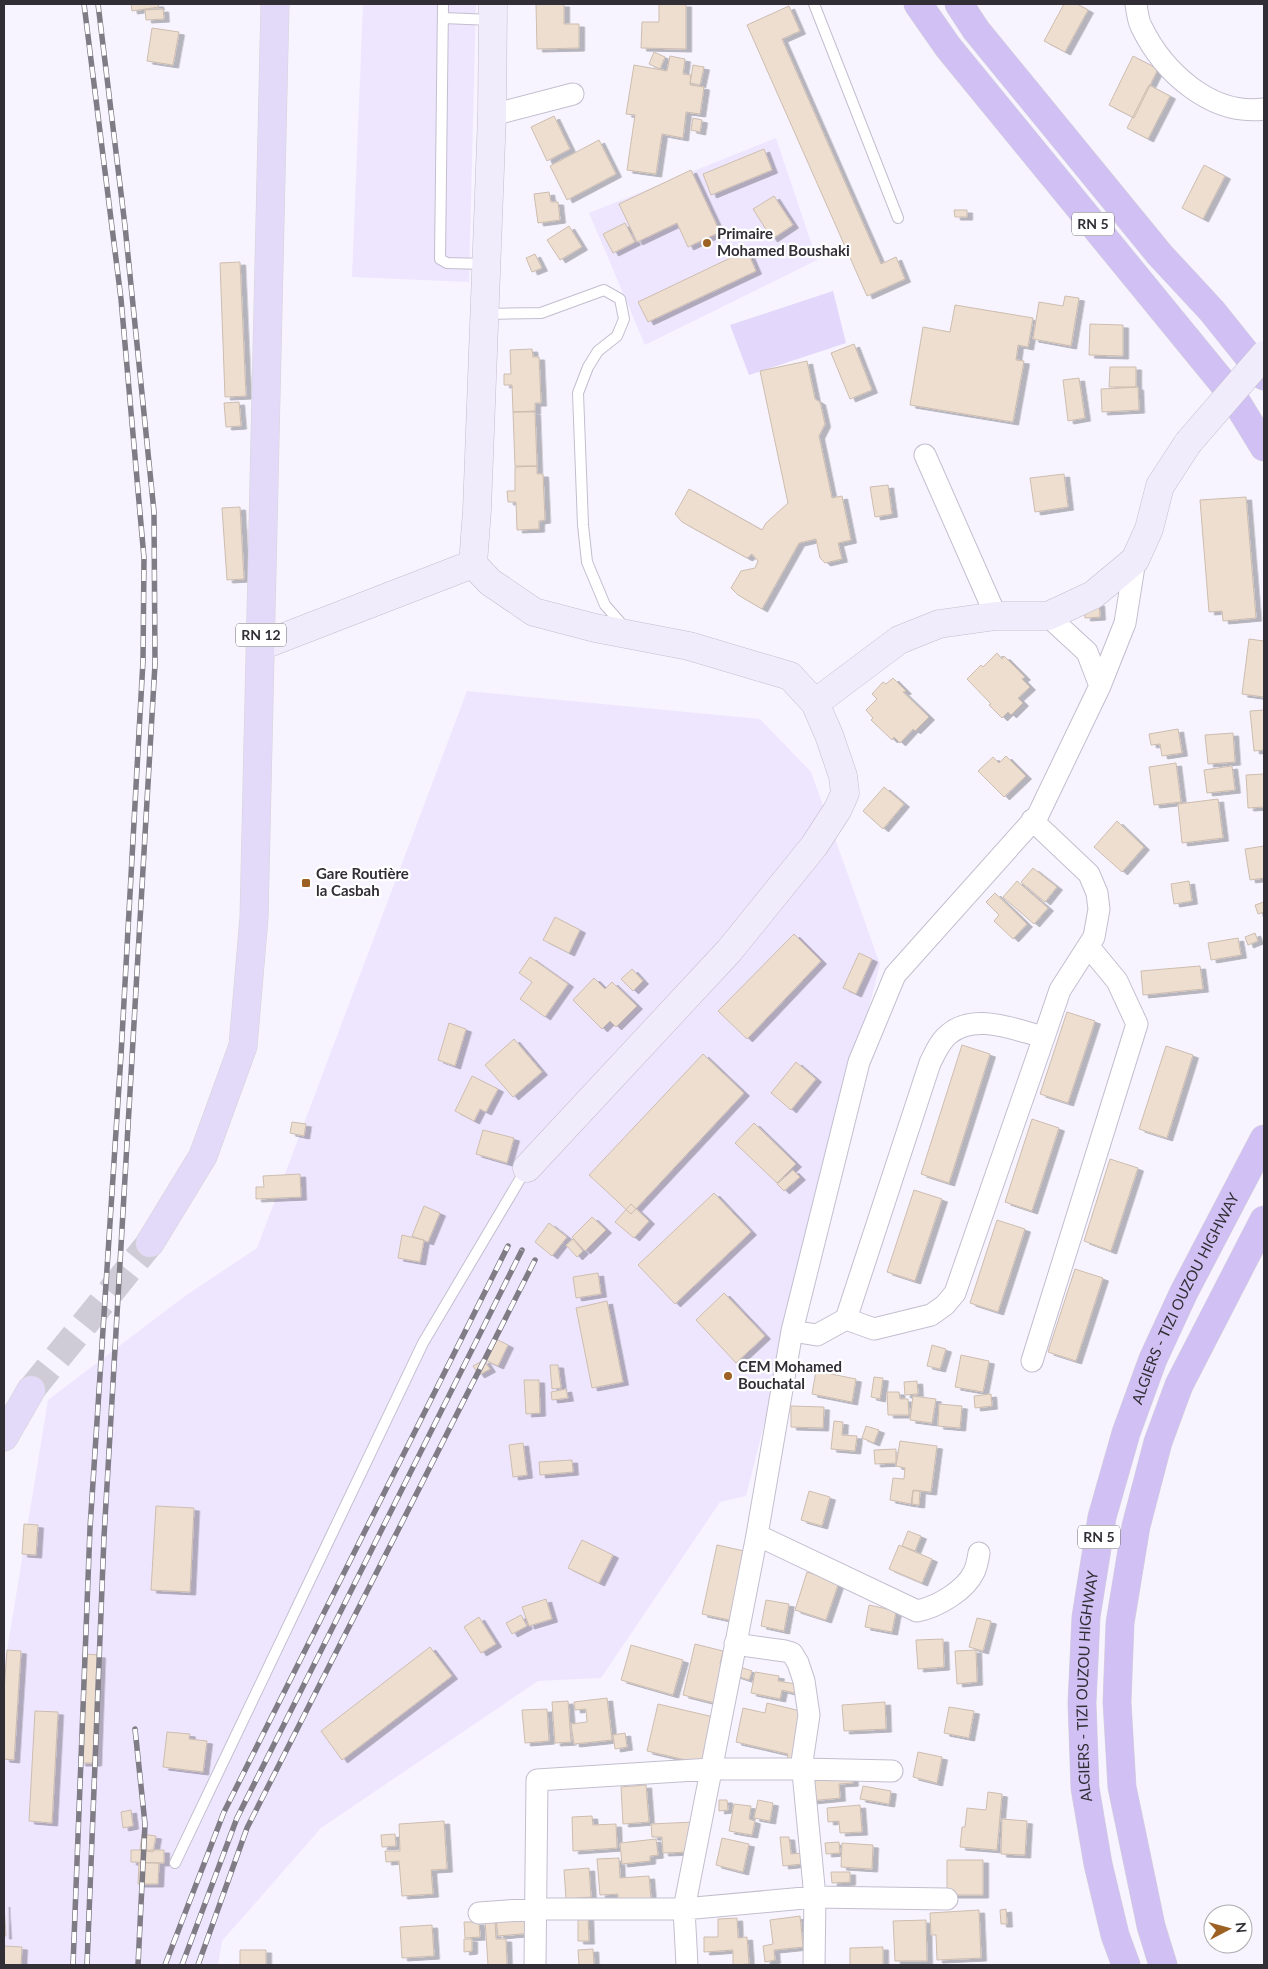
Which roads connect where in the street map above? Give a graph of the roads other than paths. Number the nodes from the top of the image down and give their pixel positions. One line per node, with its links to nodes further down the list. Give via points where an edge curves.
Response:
1 (275, 4): 24 (main road, RN 12)
2 (443, 4): 8 (lane)
3 (814, 4): 12 (lane)
4 (918, 4): 17 (highway, RN 5, via 948,47 1231,393)
5 (959, 4): 16 (highway, RN 5, via 976,30 1160,255 1212,311)
6 (1136, 4): 10 (street, via 1140,25 1172,72 1217,102 1235,108)
7 (493, 12): 8 (lane); 11 (street)
8 (443, 18): 13 (lane, via 440,259)
9 (573, 94): 11 (street)
10 (1264, 109)
11 (492, 115): 13 (street)
12 (898, 218)
13 (486, 264): 14 (street)
14 (484, 314): 20 (street); 23 (lane, via 541,313 604,290 620,299 624,319 617,336 598,351 578,394 587,562 605,605)
15 (1264, 355): 19 (street, bridge, via 1188,443 1160,486 1149,529)
16 (1264, 376)
17 (1264, 447)
18 (925, 455): 21 (street)
19 (1135, 560): 22 (street, via 1093,595); 25 (street, via 1125,623)
20 (473, 564): 23 (street, via 490,582 534,612); 24 (street)
21 (996, 616): 22 (street); 26 (street, via 939,624 899,640)
22 (1048, 616): 25 (street, via 1087,652)
23 (630, 635): 26 (street, via 689,646 790,676)
24 (261, 646): 33 (main road, RN 12, via 254,918 243,1046 203,1156)
25 (1100, 686): 27 (street, via 1038,815)
26 (815, 703): 31 (street, via 843,776 845,793 838,809 814,846 729,951)
27 (1032, 820): 28 (street, via 1089,874 1099,909 1097,927); 35 (street, via 895,975 859,1062)
28 (1089, 947): 29 (street, via 1060,990); 36 (street, via 1117,981 1137,1024)
29 (1044, 1037): 34 (street, via 955,1293 931,1315 874,1328); 34 (street, via 979,1023 967,1024 948,1034 938,1046)
30 (1264, 1139): 54 (highway, ALGIERS - TIZI OUZOU HIGHWAY / RN 5, via 1184,1292 1153,1359 1126,1434 1102,1517 1086,1617 1082,1703 1085,1788 1100,1873)
31 (526, 1168): 45 (lane, via 423,1343)
32 (1264, 1220): 55 (highway, ALGIERS - TIZI OUZOU HIGHWAY / RN 5, via 1179,1385 1158,1442 1136,1526 1120,1623 1117,1702 1122,1787 1147,1909)
33 (150, 1243)
34 (846, 1319): 35 (street, via 817,1334)
35 (792, 1331): 39 (street)
36 (1032, 1361)
37 (31, 1390): 38 (main road)
38 (4, 1437)
39 (757, 1535): 40 (street, via 917,1611 928,1609 957,1592 974,1573); 41 (street)
40 (980, 1553)
41 (735, 1644): 42 (street, via 792,1653 798,1663 809,1715); 43 (street)
42 (803, 1768): 43 (street); 44 (street); 46 (street)
43 (711, 1769): 48 (street, via 537,1780); 49 (street)
44 (892, 1771)
45 (175, 1863)
46 (815, 1897): 47 (street); 49 (street); 53 (street)
47 (947, 1899)
48 (534, 1909): 49 (street); 50 (street); 51 (street)
49 (684, 1909): 52 (street)
50 (478, 1912)
51 (534, 1965)
52 (688, 1965)
53 (814, 1965)
54 (1126, 1965)
55 (1164, 1965)

